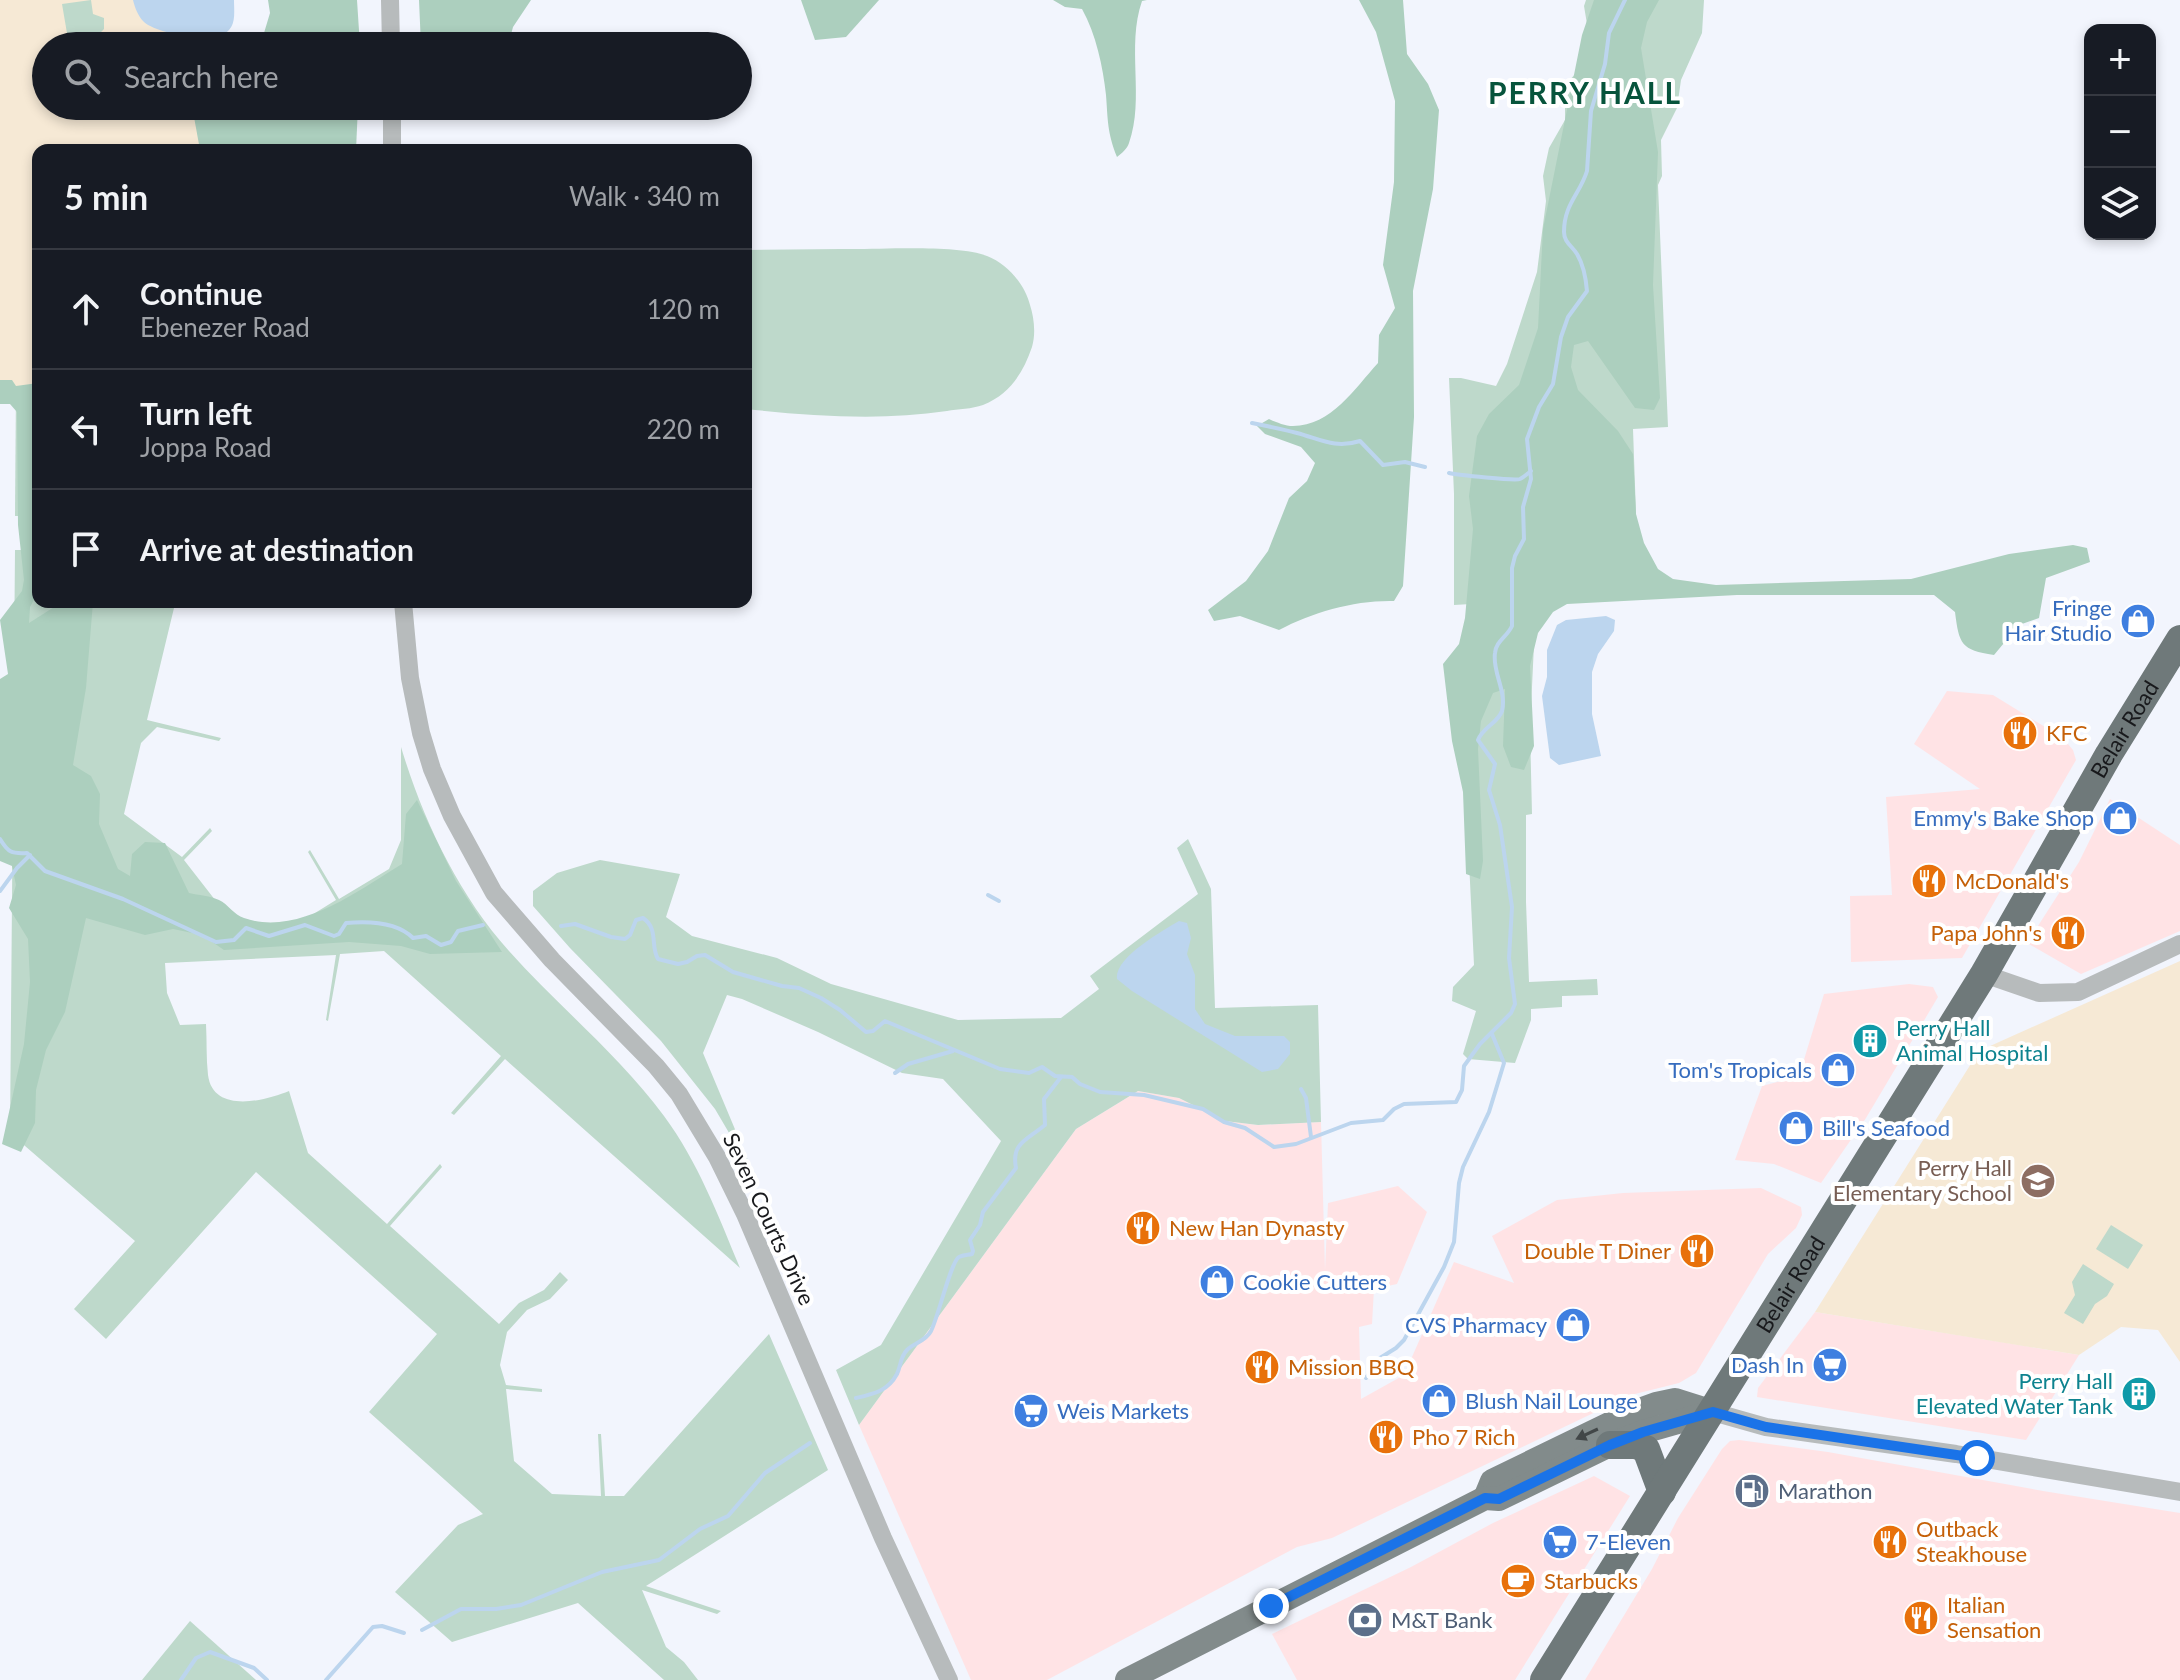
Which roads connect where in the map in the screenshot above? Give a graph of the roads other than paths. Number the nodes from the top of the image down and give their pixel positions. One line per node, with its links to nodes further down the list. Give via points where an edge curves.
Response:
1 (390, 0): 2 (street)
2 (391, 32)
3 (392, 120): 4 (street)
4 (392, 144)
5 (403, 608): 14 (street, Seven Courts Drive, via 421,733 452,816 494,893 656,1066 717,1157)
6 (2180, 639): 8 (highway, Belair Road)
7 (2180, 944): 8 (street, via 2078,992 2039,993)
8 (1984, 974): 9 (highway, Belair Road)
9 (1713, 1412): 10 (main road); 11 (highway, Belair Road); 12 (street, via 1766,1427); 13 (main road, one-way to 13, via 1675,1400 1634,1412 1492,1481)
10 (1610, 1445): 11 (highway, via 1646,1449); 13 (main road, via 1499,1499)
11 (1662, 1492): 16 (highway, Belair Road)
12 (2180, 1492)
13 (1485, 1498): 15 (main road)
14 (949, 1680)
15 (1127, 1680)
16 (1544, 1680)

